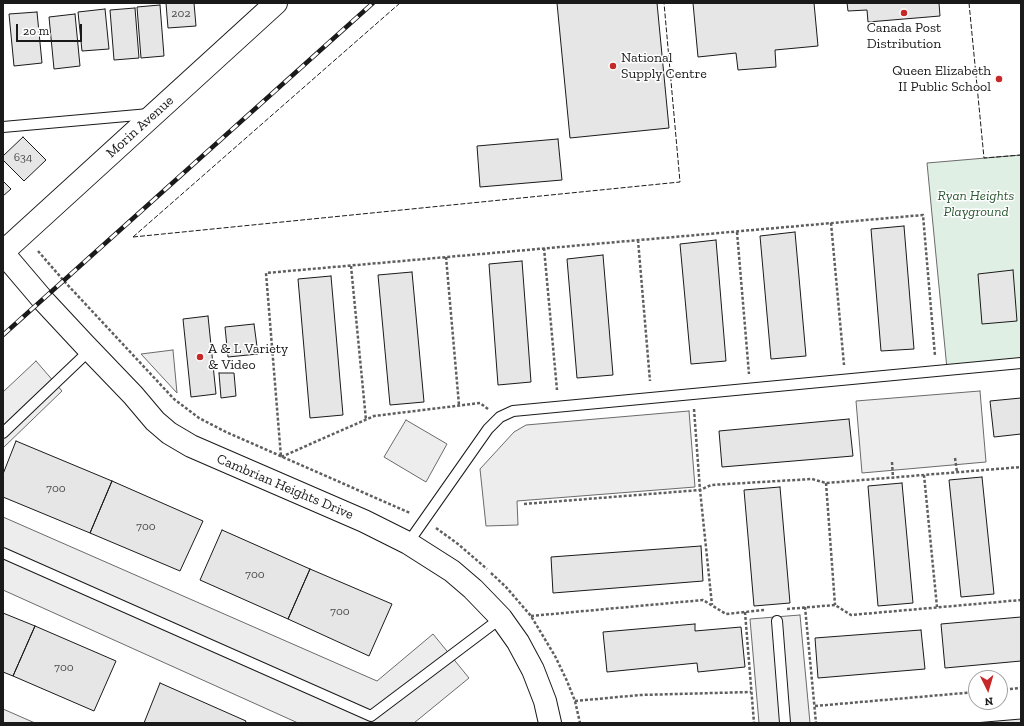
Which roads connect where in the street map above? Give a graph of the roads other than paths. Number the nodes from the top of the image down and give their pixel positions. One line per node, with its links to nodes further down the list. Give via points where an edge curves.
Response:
1 (276, 3): 2 (street, Morin Avenue)
2 (155, 114): 3 (lane); 4 (street, Morin Avenue)
3 (3, 127)
4 (3, 252): 5 (street, Cambrian Heights Drive)
5 (90, 350): 7 (lane); 8 (street, Cambrian Heights Drive, via 169,433 191,446 364,521)
6 (1021, 363): 8 (lane, via 513,411 500,417 488,429)
7 (3, 433)
8 (408, 543): 10 (street, Cambrian Heights Drive, via 452,571)
9 (3, 553): 10 (lane, via 371,716)
10 (501, 618): 12 (street, Cambrian Heights Drive, via 533,670)
11 (777, 621): 13 (lane)
12 (550, 723)
13 (785, 723)

